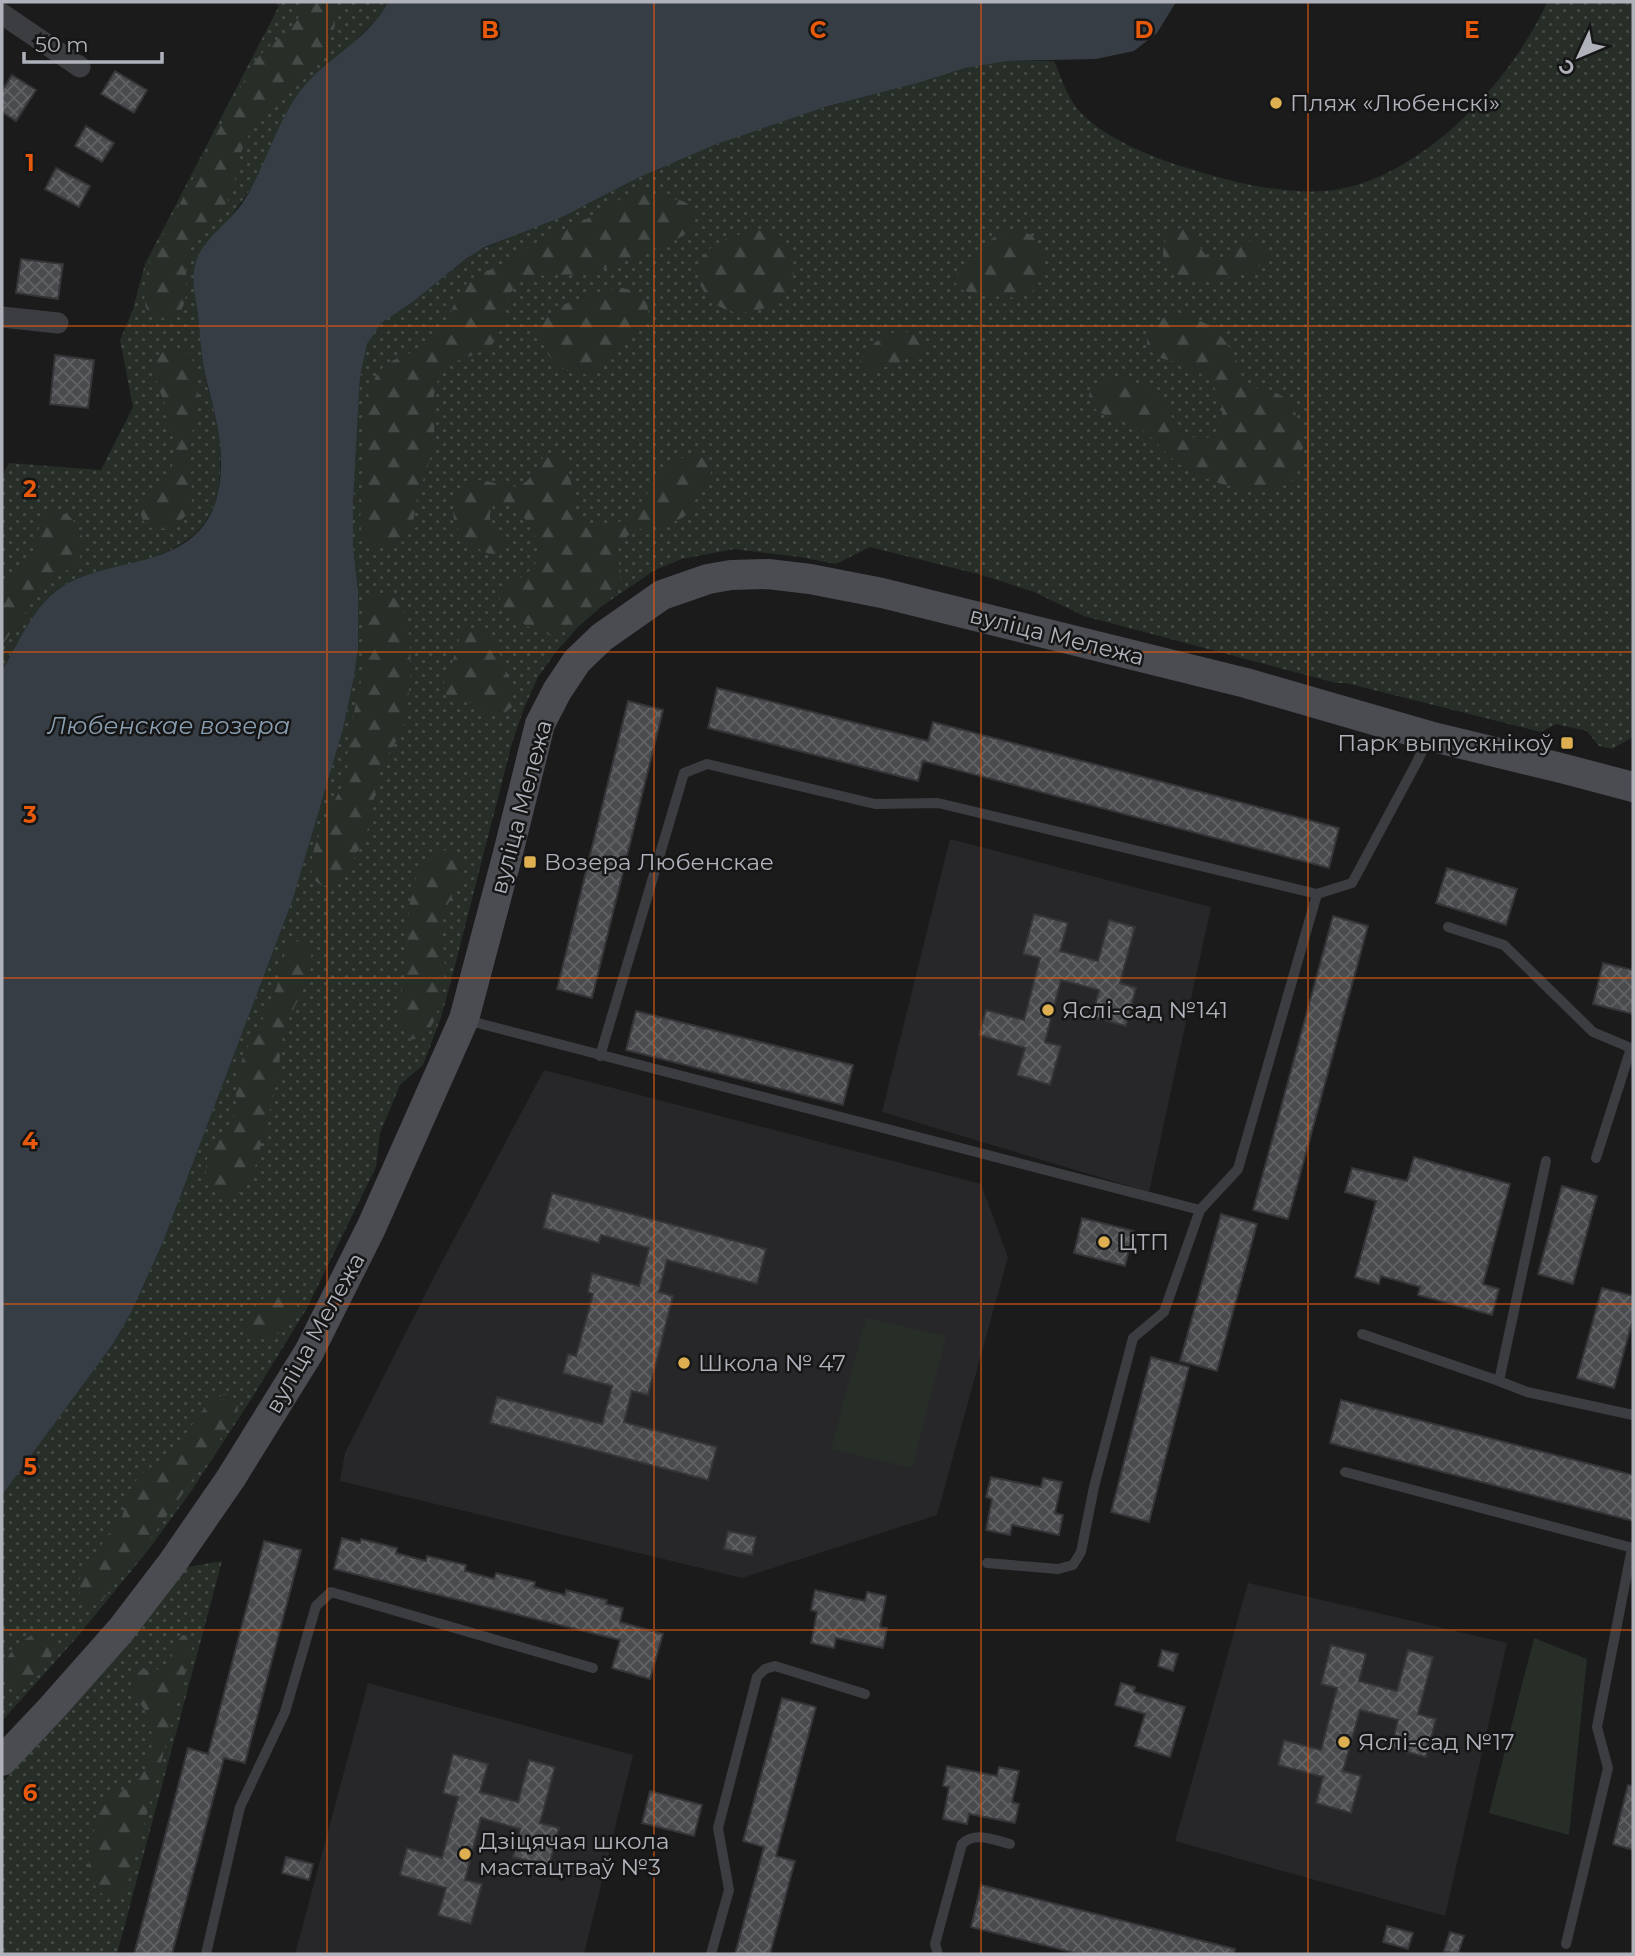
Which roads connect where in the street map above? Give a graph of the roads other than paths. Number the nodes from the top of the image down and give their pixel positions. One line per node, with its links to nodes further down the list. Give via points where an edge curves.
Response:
1 (2, 14): 2 (street)
2 (80, 67)
3 (2, 317): 4 (street)
4 (58, 323)
5 (1429, 736): 6 (main road, вуліца Мележа); 7 (lane, via 1352,883); 9 (main road, вуліца Мележа, via 1246,683 882,593 768,574 731,575 686,586 662,595 601,637 577,661 540,724)
6 (1633, 787)
7 (1317, 894): 11 (lane, via 938,803 875,804 707,764 684,773); 14 (lane, via 1238,1169)
8 (1448, 928): 10 (lane, via 1504,945 1593,1032)
9 (464, 1019): 11 (lane); 23 (main road, вуліца Мележа, via 371,1228 309,1352 231,1478 121,1630)
10 (1632, 1048): 12 (lane)
11 (600, 1056): 14 (lane)
12 (1596, 1158)
13 (1546, 1161): 16 (lane)
14 (1200, 1210): 20 (lane, via 1164,1312 1133,1338 1081,1552 1073,1565 1058,1569)
15 (1362, 1334): 16 (lane)
16 (1499, 1381): 17 (lane, via 1527,1392)
17 (1633, 1415)
18 (1345, 1472): 19 (lane)
19 (1633, 1548): 25 (lane, via 1597,1727 1608,1768)
20 (987, 1563)
21 (593, 1668): 26 (lane, via 331,1592 316,1606 285,1712 240,1807)
22 (864, 1694): 27 (lane, via 775,1666 757,1677 719,1828 729,1890)
23 (2, 1761)
24 (1010, 1844): 28 (lane, via 975,1836 962,1844 934,1944)
25 (1566, 1944)
26 (205, 1954)
27 (711, 1954)
28 (938, 1954)

